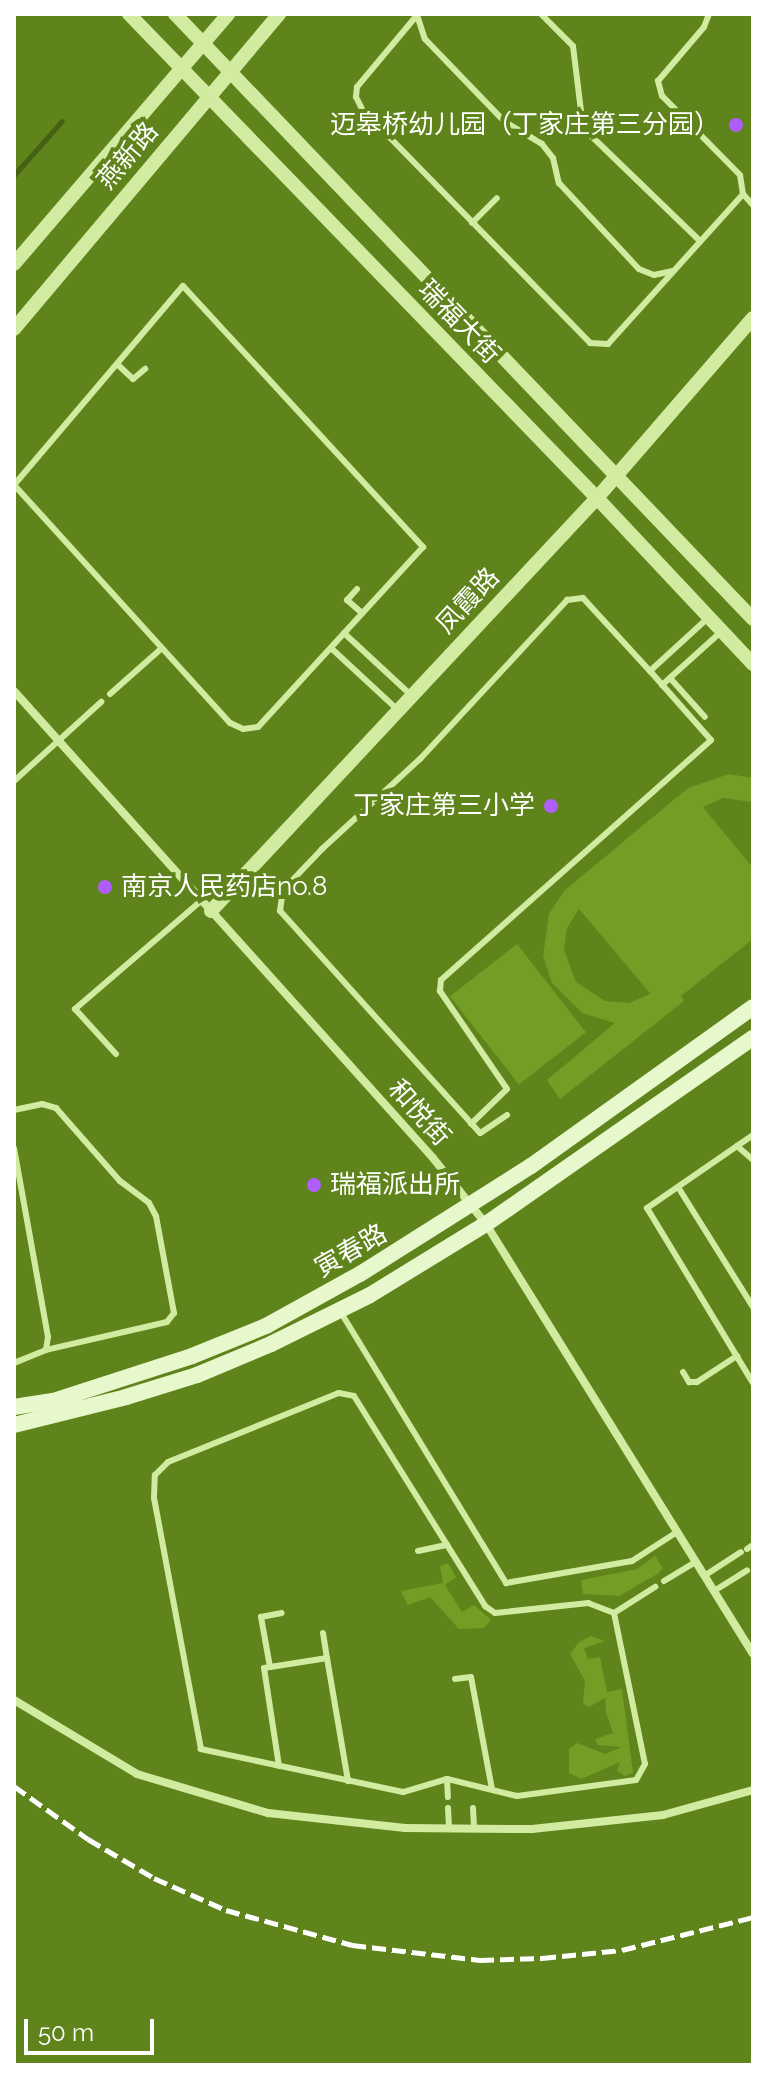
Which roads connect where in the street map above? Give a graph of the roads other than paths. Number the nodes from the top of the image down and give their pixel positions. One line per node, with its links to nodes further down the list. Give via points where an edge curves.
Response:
1 (129, 14): 9 (street, 瑞福大街)
2 (175, 14): 8 (street, 瑞福大街)
3 (228, 14): 8 (street, 燕新路)
4 (279, 14): 10 (street, 燕新路)
5 (541, 14): 16 (lane, via 573,46 583,128)
6 (709, 14): 12 (lane, via 658,81 662,96 740,175)
7 (417, 15): 15 (lane, via 357,87 356,97); 18 (lane, via 425,39 505,122 542,144 553,158 559,183 639,269 654,275)
8 (203, 44): 9 (street, 燕新路); 10 (street, 瑞福大街)
9 (181, 70): 11 (street, 瑞福大街); 17 (street, 燕新路)
10 (230, 72): 11 (street, 燕新路); 23 (street, 瑞福大街)
11 (208, 98): 20 (street, 燕新路); 24 (street, 瑞福大街)
12 (743, 194): 14 (lane); 16 (lane)
13 (497, 198): 15 (lane)
14 (753, 205)
15 (472, 223): 18 (lane, via 590,343 608,344)
16 (700, 241): 18 (lane)
17 (14, 264)
18 (673, 271)
19 (753, 318): 23 (street, 凤霞路)
20 (14, 329)
21 (117, 364): 22 (lane, via 133,379); 26 (lane, via 183,286 423,547); 31 (lane, via 14,485)
22 (145, 369)
23 (616, 476): 24 (street, 凤霞路); 28 (street, 瑞福大街)
24 (597, 498): 27 (street, 瑞福大街); 39 (street, 凤霞路)
25 (357, 589): 26 (lane, via 347,600)
26 (362, 613): 30 (lane)
27 (709, 617): 29 (street, 瑞福大街); 34 (lane)
28 (753, 619)
29 (722, 631): 33 (street, 瑞福大街); 35 (lane)
30 (344, 633): 32 (lane); 39 (lane)
31 (162, 648): 32 (lane, via 230,723 243,729 258,727); 38 (lane)
32 (331, 648): 41 (lane)
33 (753, 664)
34 (650, 671): 36 (lane); 51 (lane, via 583,598 572,597 420,759 283,890 280,911)
35 (670, 678): 36 (lane); 42 (lane)
36 (662, 685): 51 (lane, via 711,740 441,980 440,991 507,1089)
37 (14, 691): 43 (street, 和悦街)
38 (110, 694)
39 (412, 696): 41 (street, 凤霞路)
40 (101, 702): 43 (lane)
41 (398, 710): 45 (street, 凤霞路)
42 (705, 717)
43 (58, 739): 44 (lane); 45 (street, 和悦街)
44 (14, 781)
45 (207, 906): 48 (lane, via 75,1009); 57 (street, 和悦街)
46 (753, 1007): 57 (main road, 寅春路)
47 (753, 1038): 58 (main road, 寅春路)
48 (116, 1054)
49 (14, 1110): 61 (lane, via 42,1104 56,1108 120,1181 149,1203 174,1313 167,1322)
50 (507, 1115): 51 (lane, via 480,1133)
51 (471, 1124)
52 (753, 1135): 53 (lane)
53 (737, 1146): 55 (lane); 56 (lane)
54 (14, 1148): 61 (lane, via 48,1337)
55 (753, 1160)
56 (678, 1187): 59 (lane); 62 (lane, via 647,1208)
57 (470, 1205): 58 (street, 和悦街); 66 (main road, 寅春路, via 266,1326 123,1380)
58 (486, 1224): 60 (main road, 寅春路); 68 (street, 和悦街)
59 (753, 1307)
60 (339, 1310): 67 (main road, 寅春路, via 197,1375); 68 (lane, via 506,1583 632,1561)
61 (46, 1350): 63 (lane)
62 (737, 1356): 64 (lane, via 697,1382 689,1382); 65 (lane)
63 (14, 1363)
64 (683, 1372)
65 (753, 1383)
66 (14, 1407)
67 (14, 1425)
68 (677, 1532): 72 (street, 和悦街)
69 (447, 1545): 71 (lane); 79 (lane, via 485,1606 495,1613 588,1603); 86 (lane, via 354,1396 339,1393 319,1400 168,1462 155,1475 154,1498 201,1749)
70 (747, 1548): 74 (lane)
71 (418, 1551)
72 (696, 1562): 74 (street, 和悦街); 75 (lane)
73 (747, 1570): 77 (lane)
74 (704, 1576): 77 (street, 和悦街)
75 (664, 1581)
76 (655, 1587): 79 (lane)
77 (714, 1591): 81 (street, 和悦街)
78 (282, 1613): 83 (lane, via 261,1617)
79 (614, 1613): 90 (lane, via 645,1764 636,1780 517,1796)
80 (323, 1633): 82 (lane)
81 (753, 1654)
82 (327, 1658): 83 (lane); 88 (lane)
83 (270, 1667): 86 (lane, via 263,1675)
84 (455, 1679): 90 (lane, via 471,1677)
85 (14, 1700): 96 (street, via 151,1779 268,1813)
86 (279, 1766): 88 (lane)
87 (447, 1779): 88 (lane, via 403,1792); 89 (lane); 92 (lane)
88 (348, 1781)
89 (473, 1785): 90 (lane); 93 (lane)
90 (492, 1789)
91 (753, 1790): 97 (street, via 663,1815 532,1829)
92 (448, 1797)
93 (473, 1797)
94 (448, 1808): 96 (lane)
95 (473, 1808): 97 (lane)
96 (449, 1828): 97 (street)
97 (474, 1828)

